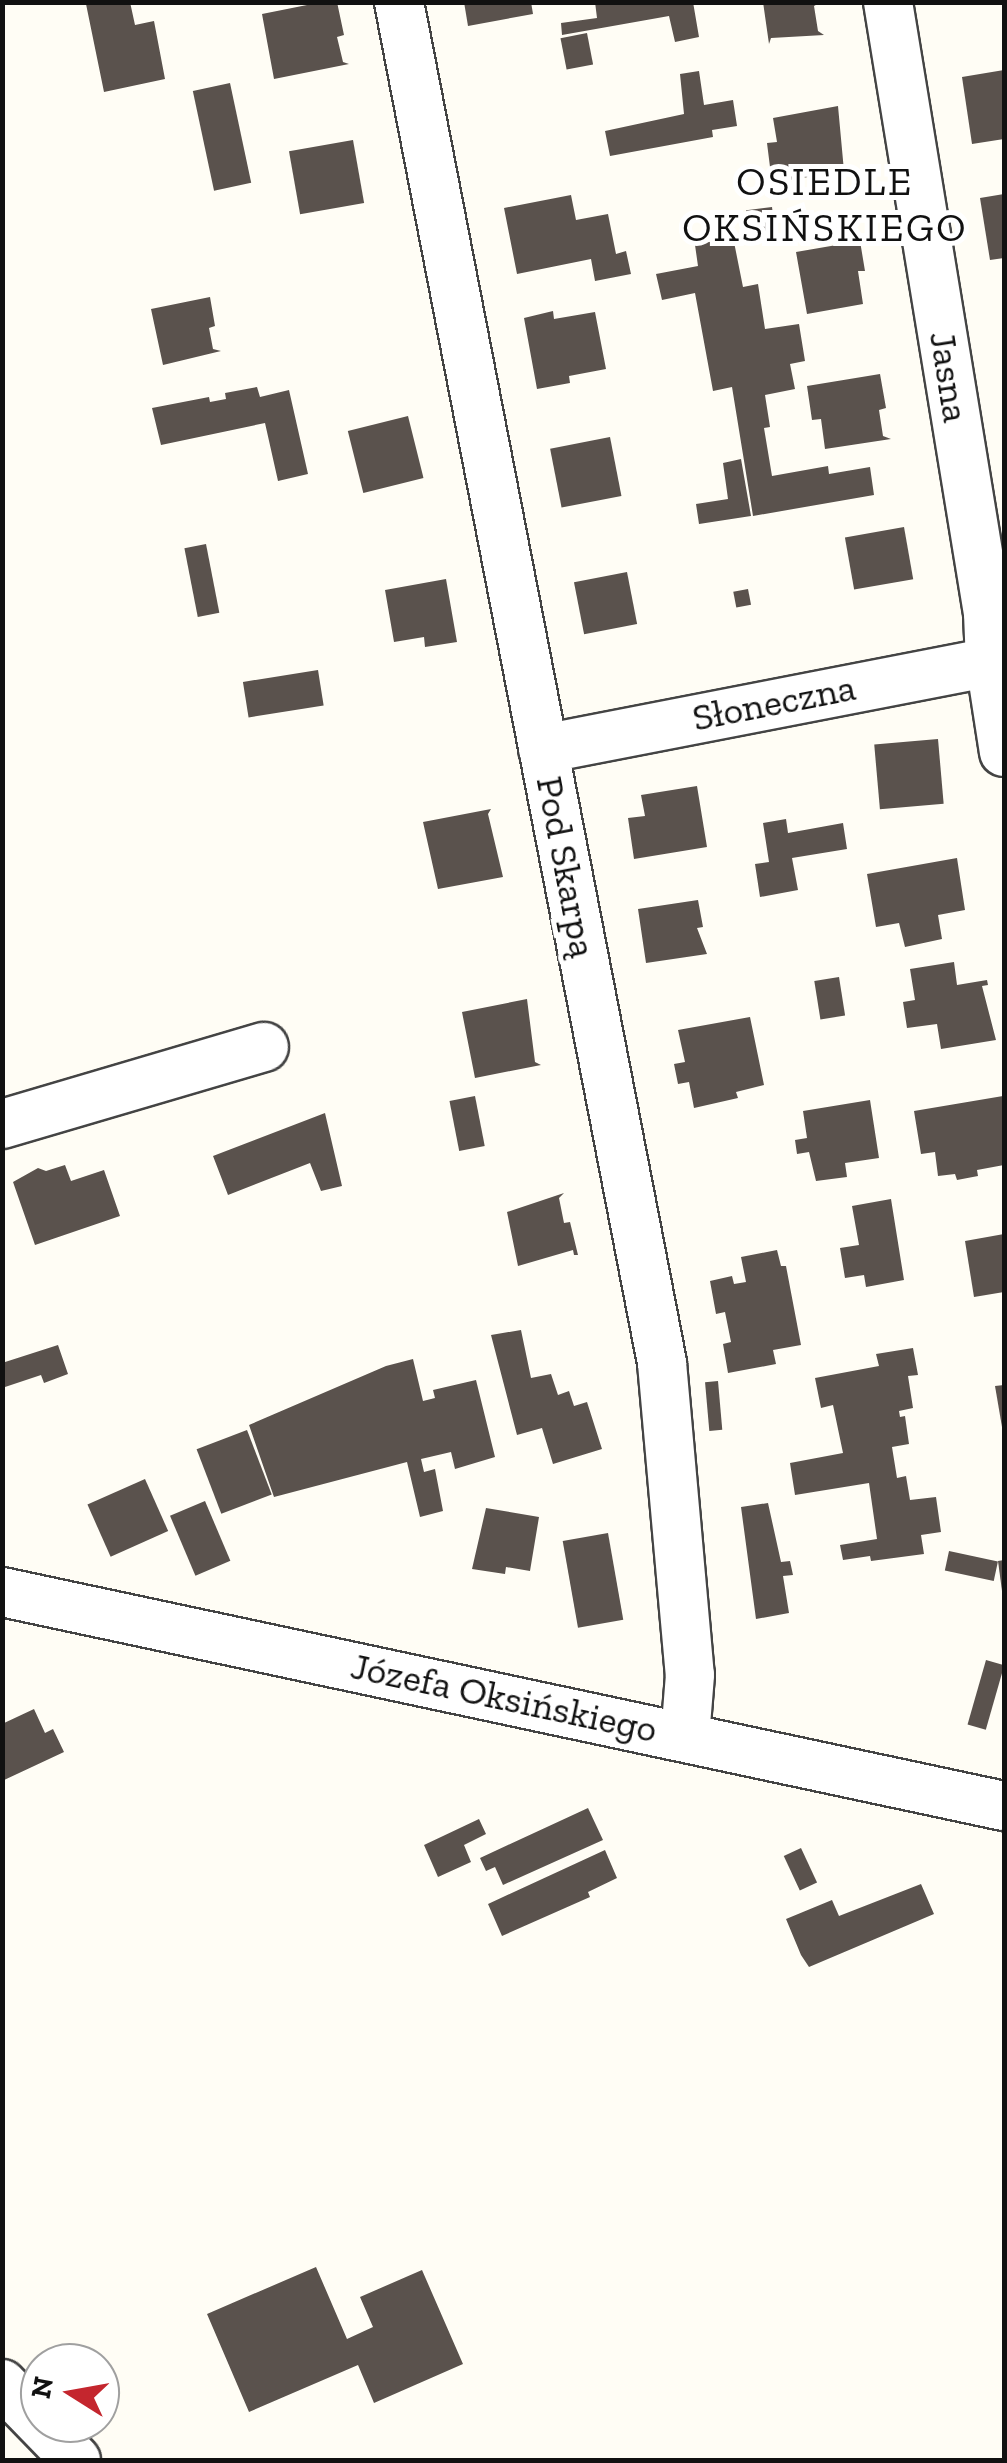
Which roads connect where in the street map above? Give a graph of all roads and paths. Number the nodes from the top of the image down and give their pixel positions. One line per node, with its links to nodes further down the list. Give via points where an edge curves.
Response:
1 (399, 2): 4 (street, Pod Skarpą)
2 (888, 2): 3 (street, Jasna)
3 (997, 661): 4 (street, Słoneczna); 5 (street, Jasna)
4 (543, 748): 9 (street, Pod Skarpą, via 662,1363 690,1675)
5 (1004, 752)
6 (264, 1047): 7 (street)
7 (2, 1124)
8 (2, 1592): 9 (street, Józefa Oksińskiego)
9 (686, 1737): 10 (street, Józefa Oksińskiego)
10 (1004, 1806)
11 (2, 2384): 12 (street)
12 (76, 2460)

